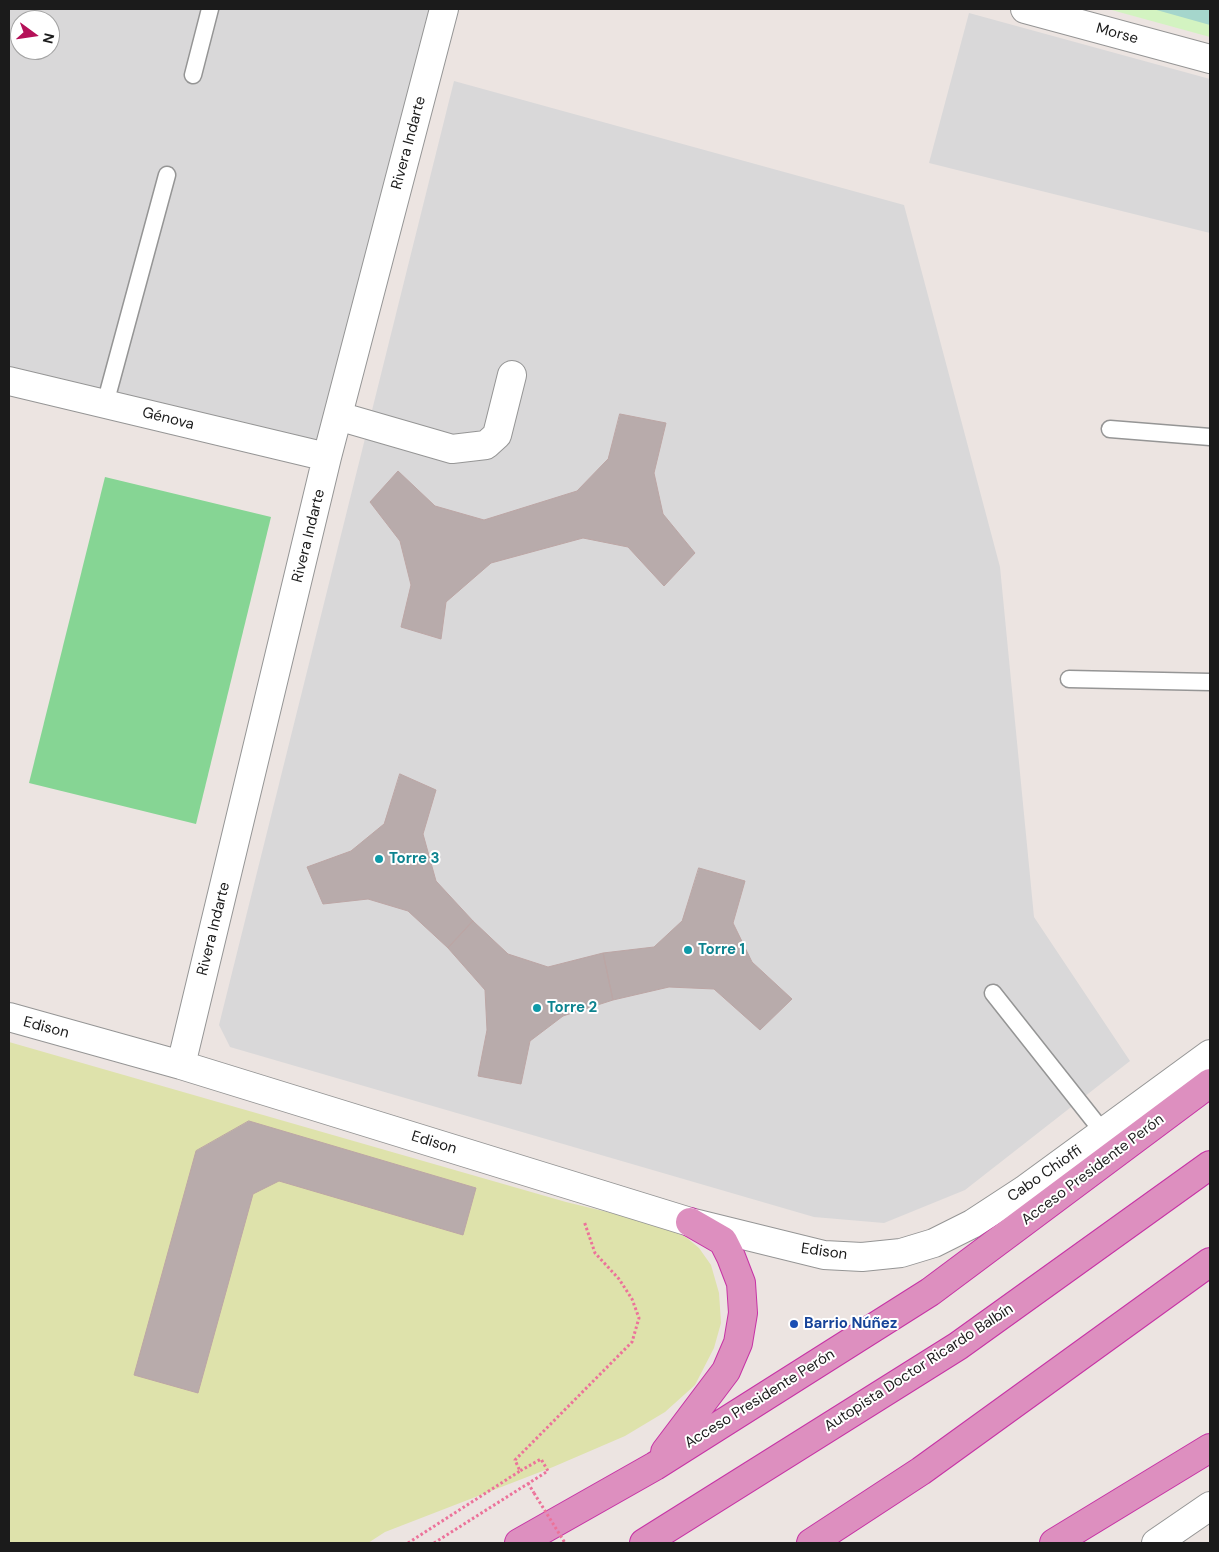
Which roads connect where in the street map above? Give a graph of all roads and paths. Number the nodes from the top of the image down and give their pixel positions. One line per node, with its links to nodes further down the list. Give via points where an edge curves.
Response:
1 (210, 9): 5 (lane)
2 (444, 9): 10 (street, Rivera Indarte)
3 (1025, 9): 4 (street, Morse)
4 (1210, 59)
5 (194, 75)
6 (167, 175): 9 (lane)
7 (512, 375): 10 (street, via 497,435 486,445 452,449)
8 (9, 381): 9 (street, Génova)
9 (104, 404): 13 (street, Génova)
10 (338, 416): 13 (street, Rivera Indarte)
11 (1110, 429): 12 (lane)
12 (1210, 437)
13 (327, 457): 19 (street, Rivera Indarte)
14 (1069, 679): 15 (lane)
15 (1210, 682)
16 (993, 993): 21 (lane)
17 (9, 1018): 19 (street, Edison)
18 (1210, 1054): 21 (street, Cabo Chioffi)
19 (181, 1065): 23 (street, Edison)
20 (1210, 1083): 28 (highway, Acceso Presidente Perón, via 930,1292)
21 (1103, 1132): 25 (street, Cabo Chioffi, via 1024,1190 942,1240 901,1253)
22 (1210, 1165): 36 (highway, Autopista Doctor Ricardo Balbín, via 958,1346)
23 (590, 1192): 24 (street, Edison); 29 (path, via 583,1214 586,1231 595,1253 632,1298 638,1318 632,1342 515,1460)
24 (690, 1222): 25 (street, Edison, via 824,1255); 28 (highway, via 723,1241 741,1283 743,1313 738,1343 726,1371)
25 (862, 1257)
26 (1210, 1262): 37 (highway, via 921,1471)
27 (1210, 1448): 38 (highway)
28 (655, 1466): 34 (highway, Acceso Presidente Perón)
29 (520, 1471): 30 (path, via 541,1459 548,1471); 32 (path)
30 (528, 1483): 33 (path); 35 (path, bridge)
31 (1210, 1506): 39 (street)
32 (408, 1543)
33 (434, 1543)
34 (519, 1543)
35 (565, 1543)
36 (644, 1543)
37 (811, 1543)
38 (1054, 1543)
39 (1156, 1543)

